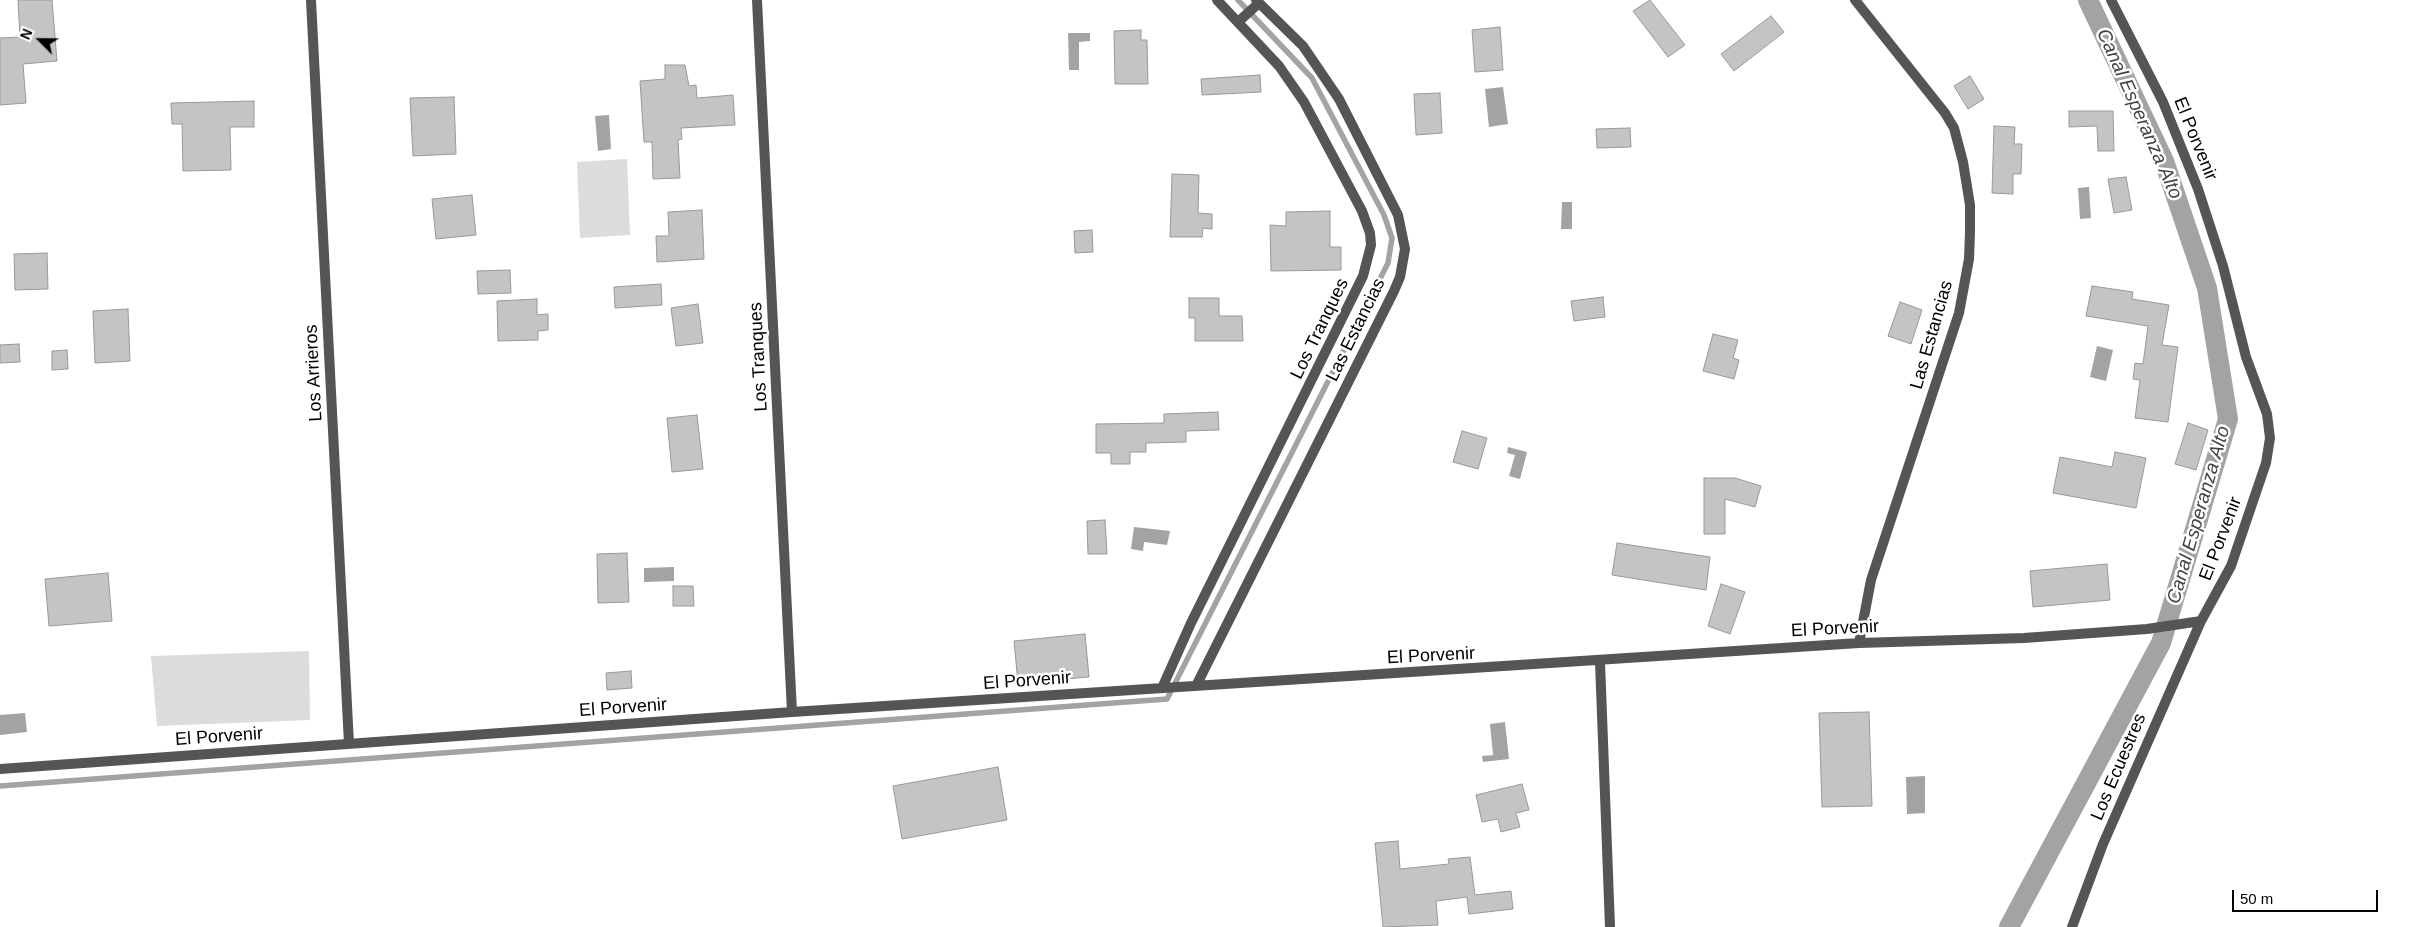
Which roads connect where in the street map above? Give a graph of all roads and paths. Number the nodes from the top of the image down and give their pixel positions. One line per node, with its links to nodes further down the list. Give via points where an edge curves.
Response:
1 (311, 0): 14 (street, Los Arrieros)
2 (757, 0): 13 (street, Los Tranques)
3 (1216, 0): 7 (street, Los Tranques)
4 (1856, 0): 9 (street, Las Estancias, via 1954,128 1964,162 1970,205 1965,286 1959,313 1872,580)
5 (2111, 0): 8 (street, El Porvenir, via 2163,102 2198,189 2269,426 2266,463 2236,553)
6 (1258, 1): 7 (street); 11 (street, Las Estancias, via 1303,46 1339,99 1398,215 1405,249 1400,278 1394,291)
7 (1238, 22): 12 (street, Los Tranques, via 1279,66 1304,102 1367,222 1370,256)
8 (2201, 621): 9 (street, El Porvenir, via 2024,638); 17 (street, Los Ecuestres, via 2104,844)
9 (1859, 643): 10 (street, El Porvenir)
10 (1600, 662): 11 (street, El Porvenir); 16 (street)
11 (1196, 686): 12 (street, El Porvenir)
12 (1162, 688): 13 (street, El Porvenir)
13 (792, 712): 14 (street, El Porvenir)
14 (349, 744): 15 (street, El Porvenir)
15 (0, 768)
16 (1610, 927)
17 (2072, 927)

